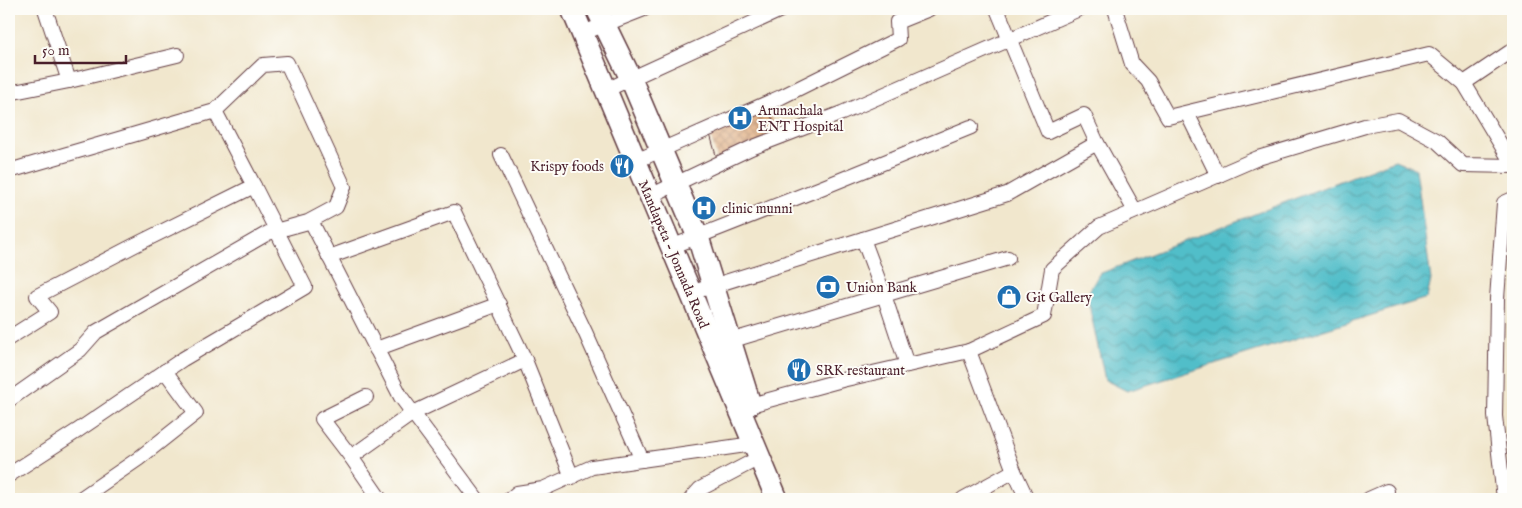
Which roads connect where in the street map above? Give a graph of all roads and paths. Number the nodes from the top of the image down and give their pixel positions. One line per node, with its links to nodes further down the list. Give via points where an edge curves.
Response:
1 (45, 9): 15 (street)
2 (572, 9): 10 (main road, Mandapeta - Jonnada Road)
3 (644, 9): 9 (street)
4 (783, 9): 14 (street)
5 (929, 9): 23 (street, via 897,22 898,39 781,97)
6 (997, 9): 11 (street)
7 (1079, 9): 11 (street)
8 (1115, 9): 20 (street, via 1132,64 1148,81 1168,117)
9 (601, 17): 10 (street); 14 (main road)
10 (583, 33): 17 (main road, Mandapeta - Jonnada Road)
11 (1009, 40): 22 (street, via 1048,132 1084,115); 29 (street, via 842,113 751,148)
12 (1513, 50): 16 (street)
13 (178, 55): 15 (street)
14 (631, 79): 17 (street); 23 (main road)
15 (69, 81): 18 (street)
16 (1464, 83): 20 (street, via 1429,54); 26 (street)
17 (606, 90): 25 (main road, Mandapeta - Jonnada Road)
18 (9, 93)
19 (215, 111): 27 (street); 30 (street); 34 (street, via 263,65 287,63 344,187 336,207)
20 (1187, 113): 28 (street)
21 (971, 127): 36 (street)
22 (1097, 143): 33 (street); 37 (street, via 1007,194)
23 (662, 150): 25 (street); 29 (main road)
24 (500, 155): 58 (street)
25 (636, 161): 31 (main road, Mandapeta - Jonnada Road)
26 (1513, 166): 28 (street, via 1464,165 1437,141 1398,120 1366,126 1258,158)
27 (9, 171)
28 (1218, 176): 33 (street)
29 (676, 184): 31 (street); 36 (main road)
30 (254, 186): 35 (street); 45 (street, via 37,296 50,312)
31 (650, 196): 38 (main road, Mandapeta - Jonnada Road)
32 (1513, 199): 74 (street, via 1504,203 1497,299 1495,416)
33 (1135, 211): 48 (street, via 1099,227 1052,269 1044,316)
34 (311, 220): 35 (street); 39 (street)
35 (276, 231): 51 (street, via 305,287); 53 (street, via 96,332 80,350)
36 (698, 237): 38 (street); 41 (main road)
37 (863, 239): 41 (street); 43 (street)
38 (671, 247): 42 (main road, Mandapeta - Jonnada Road)
39 (330, 257): 44 (street, via 454,212); 47 (street)
40 (1008, 258): 43 (street)
41 (712, 286): 42 (street); 46 (main road)
42 (690, 293): 46 (main road, Mandapeta - Jonnada Road)
43 (884, 295): 46 (street); 50 (street)
44 (499, 304): 47 (street); 49 (street)
45 (9, 338)
46 (721, 343): 54 (main road, Mandapeta - Jonnada Road)
47 (376, 349): 55 (street)
48 (969, 351): 50 (street); 59 (street)
49 (525, 360): 55 (street); 61 (street)
50 (907, 365): 54 (street)
51 (165, 371): 60 (street); 65 (street, via 196,414 138,460)
52 (366, 397): 57 (street, via 322,419)
53 (9, 400)
54 (744, 406): 56 (main road, Mandapeta - Jonnada Road); 71 (main road)
55 (412, 413): 57 (street); 67 (street)
56 (756, 451): 58 (street); 69 (street); 70 (main road, Mandapeta - Jonnada Road)
57 (351, 457): 66 (street)
58 (642, 460): 61 (street, via 592,467)
59 (1014, 471): 64 (street); 72 (street)
60 (9, 475)
61 (572, 477): 63 (street)
62 (1387, 491): 73 (street)
63 (546, 494): 68 (street, via 517,493)
64 (972, 497)
65 (80, 499)
66 (380, 499)
67 (477, 499)
68 (510, 499)
69 (690, 499)
70 (777, 499)
71 (787, 499)
72 (1027, 499)
73 (1369, 499)
74 (1504, 499)

